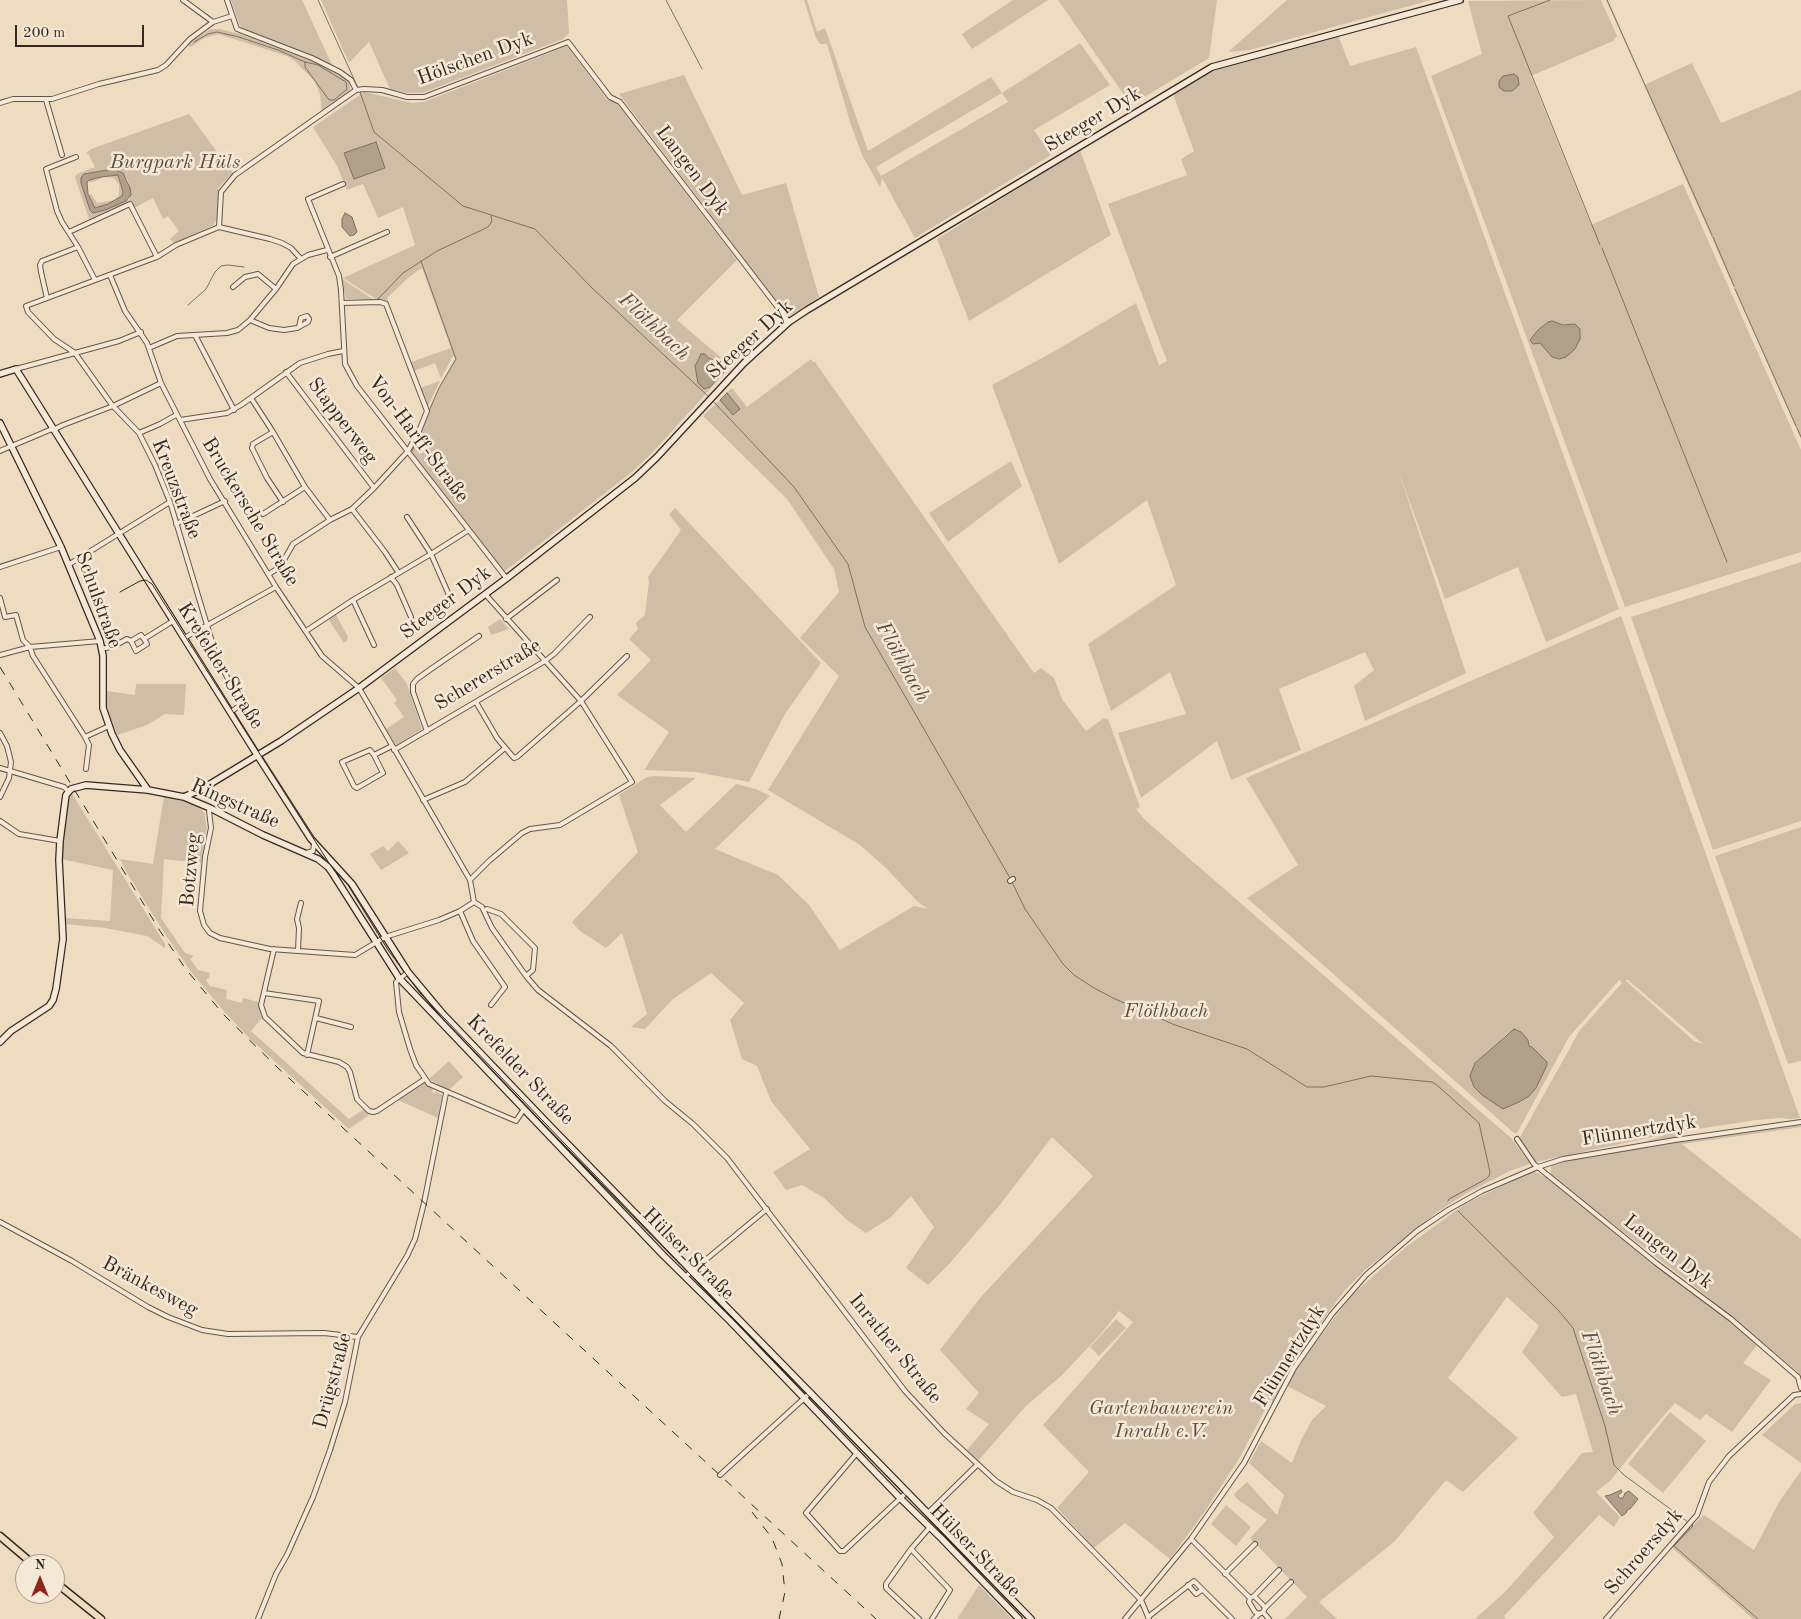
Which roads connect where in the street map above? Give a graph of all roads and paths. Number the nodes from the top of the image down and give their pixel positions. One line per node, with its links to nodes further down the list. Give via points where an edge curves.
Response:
1 (183, 0): 5 (street)
2 (227, 0): 4 (street)
3 (1460, 0): 28 (street, Steeger Dyk, via 1212,67)
4 (232, 16): 5 (street); 7 (street, via 237,29 340,72 351,80)
5 (213, 22): 8 (street, via 158,70)
6 (568, 42): 7 (street, Hölschen Dyk, via 424,97 407,97 382,90); 28 (street, Langen Dyk, via 610,97 620,102)
7 (356, 90): 13 (street, Hölschen Dyk, via 235,175 221,192)
8 (46, 100): 9 (street, via 13,99); 10 (street)
9 (0, 103)
10 (62, 155)
11 (76, 156): 14 (street, via 46,169 57,211)
12 (343, 184): 17 (street, Von-Harff-Straße, via 308,199)
13 (219, 227): 18 (street); 19 (street, via 276,241 291,248)
14 (69, 232): 16 (street); 18 (street, via 130,204)
15 (386, 232): 20 (street)
16 (78, 247): 22 (street); 25 (street, via 42,261 41,272)
17 (327, 250): 19 (street); 20 (street, Von-Harff-Straße)
18 (156, 257): 21 (street)
19 (301, 258): 24 (street)
20 (330, 258): 26 (street, Von-Harff-Straße, via 338,276)
21 (110, 275): 22 (street); 30 (street, Bruckersche Straße, via 125,311)
22 (95, 280): 25 (street)
23 (233, 287): 24 (street, via 245,277 258,274)
24 (276, 289): 27 (street)
25 (48, 298): 34 (street, Kreuzstraße, via 26,306 28,312 54,339)
26 (342, 303): 33 (street, Von-Harff-Straße); 50 (street, via 386,304 427,411)
27 (250, 320): 29 (street, via 276,330); 31 (street, via 233,332)
28 (789, 322): 70 (street, Steeger Dyk, via 744,363 635,478)
29 (299, 327)
30 (141, 332): 32 (street, Bruckersche Straße); 34 (street)
31 (195, 335): 32 (street, via 177,336); 41 (street)
32 (149, 348): 38 (street, Bruckersche Straße)
33 (343, 351): 36 (street, Stapperweg, via 300,363); 50 (street, Von-Harff-Straße, via 352,378)
34 (75, 353): 35 (street); 40 (street, Kreuzstraße)
35 (16, 369): 37 (street); 45 (street, Krefelder Straße)
36 (286, 372): 39 (street, Stapperweg); 52 (street, Stapperweg)
37 (0, 374)
38 (160, 383): 40 (street); 42 (street, Bruckersche Straße)
39 (251, 398): 41 (street, Stapperweg); 46 (street)
40 (113, 406): 45 (street); 47 (street, Kreuzstraße)
41 (234, 410): 43 (street, Stapperweg)
42 (176, 415): 43 (street, Bruckersche Straße); 47 (street)
43 (180, 420): 53 (street, Bruckersche Straße, via 197,456)
44 (0, 423): 48 (street, Schulstraße)
45 (52, 430): 48 (street); 62 (street, Krefelder Straße)
46 (273, 432): 51 (street); 55 (street, via 253,444 252,448)
47 (139, 433): 54 (street, Kreuzstraße)
48 (11, 445): 49 (street); 63 (street, Schulstraße)
49 (0, 451)
50 (408, 452): 52 (street); 61 (street, Von-Harff-Straße)
51 (305, 487): 55 (street); 59 (street)
52 (374, 488): 56 (street)
53 (225, 501): 60 (street); 68 (street, Bruckersche Straße)
54 (170, 502): 60 (street, Kreuzstraße); 62 (street)
55 (283, 502): 57 (street)
56 (352, 509): 59 (street); 67 (street)
57 (264, 514)
58 (408, 517): 64 (street)
59 (330, 520): 68 (street, via 293,544 280,567)
60 (176, 524): 81 (street, Kreuzstraße)
61 (469, 530): 64 (street); 70 (street, Von-Harff-Straße)
62 (119, 534): 65 (street); 80 (street, Krefelder Straße)
63 (61, 547): 65 (street, Schulstraße); 66 (street)
64 (431, 554): 67 (street); 73 (street)
65 (68, 565): 86 (street, Schulstraße)
66 (0, 567)
67 (398, 572): 69 (street)
68 (269, 574): 72 (street, Bruckersche Straße)
69 (391, 577): 76 (street); 77 (street)
70 (507, 579): 74 (street, Steeger Dyk)
71 (557, 580): 79 (street)
72 (276, 587): 81 (street); 82 (street, Bruckersche Straße)
73 (449, 595)
74 (486, 595): 79 (street); 94 (street, Steeger Dyk)
75 (0, 598): 89 (street, via 5,617 16,615 23,640)
76 (353, 600): 82 (street); 88 (street)
77 (411, 617)
78 (590, 617): 93 (street, Schererstraße)
79 (506, 619): 93 (street)
80 (173, 621): 84 (street, Krefelder Straße); 85 (street)
81 (206, 624): 84 (street); 97 (street, Kreuzstraße, via 216,655 240,699 240,705)
82 (306, 631): 94 (street, Bruckersche Straße, via 322,656)
83 (479, 636): 99 (street, via 413,684)
84 (184, 638): 97 (street, Krefelder Straße)
85 (144, 639): 87 (street, via 141,635); 87 (street, via 146,644 136,650)
86 (100, 641): 89 (street); 90 (street, Schulstraße)
87 (130, 641): 90 (street, via 127,639)
88 (374, 645)
89 (30, 647): 91 (street); 101 (street)
90 (102, 649): 98 (street, Schulstraße, via 102,698)
91 (0, 655)
92 (627, 656): 95 (street)
93 (544, 661): 95 (street); 96 (street, Schererstraße)
94 (359, 688): 102 (street, Bruckersche Straße); 104 (street, Steeger Dyk)
95 (581, 701): 103 (street, via 517,757 514,758); 120 (street, via 632,782 560,825 522,833)
96 (476, 702): 99 (street, Schererstraße); 103 (street)
97 (230, 712): 104 (street, Krefelder Straße)
98 (109, 726): 101 (street); 109 (street, Schulstraße, via 120,750)
99 (427, 730): 102 (street, Schererstraße)
100 (0, 733): 108 (street, via 10,753)
101 (85, 737): 107 (street, via 89,745)
102 (393, 748): 105 (street); 113 (street, Bruckersche Straße)
103 (505, 748): 113 (street, via 465,782)
104 (258, 755): 112 (street, Steeger Dyk); 117 (street, Krefelder Straße)
105 (374, 755): 105 (street, via 370,750 342,762 357,788 383,773)
106 (0, 768): 108 (street)
107 (86, 769)
108 (10, 771): 110 (street); 111 (street)
109 (148, 790): 110 (street, Ringstraße, via 86,785); 112 (street, Ringstraße)
110 (68, 791): 116 (street)
111 (0, 797)
112 (184, 797): 114 (street, Ringstraße)
113 (423, 800): 120 (street, Bruckersche Straße)
114 (210, 808): 118 (street, Ringstraße); 127 (street, Botzweg, via 211,828 204,858 200,906 202,921 210,932 220,938)
115 (0, 821): 116 (street, via 19,834)
116 (60, 841): 136 (street, via 63,938 53,1000)
117 (314, 843): 118 (street, via 313,851); 125 (street, Krefelder Straße, via 352,884)
118 (306, 853): 119 (street, Ringstraße)
119 (328, 867): 126 (street, Krefelder Straße)
120 (470, 880): 121 (street, Bruckersche Straße)
121 (474, 902): 123 (street); 124 (street, Botzweg)
122 (301, 903): 128 (street, via 297,919 300,928)
123 (485, 908): 130 (street, via 492,928); 130 (street, via 502,914 535,948 533,970)
124 (460, 911): 125 (street, Botzweg); 133 (street, via 473,941 505,987)
125 (385, 937): 126 (street, Botzweg); 129 (street, Krefelder Straße)
126 (376, 942): 128 (street, Botzweg, via 355,955); 131 (street, Krefelder Straße)
127 (274, 949): 128 (street, Botzweg); 132 (street)
128 (298, 951)
129 (408, 972): 131 (street); 145 (street, Krefelder Straße, via 443,1014)
130 (526, 976): 146 (street, Inrather Straße, via 538,990 611,1046 669,1105 693,1124 727,1158)
131 (399, 978): 138 (street, via 396,984 399,1012 416,1065); 140 (street, Krefelder Straße)
132 (264, 993): 134 (street, via 317,1000); 137 (street, via 265,1017)
133 (491, 1004)
134 (316, 1018): 135 (street); 137 (street)
135 (351, 1027)
136 (0, 1042)
137 (307, 1055): 138 (street, via 347,1067 357,1099 373,1112)
138 (425, 1079): 139 (street, via 428,1084)
139 (446, 1092): 140 (street, via 516,1121); 150 (street, Drügstraße, via 415,1239)
140 (524, 1110): 142 (street, Krefelder Straße)
141 (1801, 1122): 144 (street, Flünnertzdyk, via 1563,1159)
142 (548, 1134): 149 (street, Hülser Straße)
143 (1516, 1139): 144 (street, Langen Dyk)
144 (1538, 1167): 151 (street, Langen Dyk, via 1731,1319 1798,1377); 163 (street, Flünnertzdyk, via 1482,1191 1432,1220 1354,1288 1294,1368 1244,1463)
145 (612, 1188): 148 (street, Hülser Straße)
146 (767, 1209): 148 (street); 156 (street, Inrather Straße, via 905,1390)
147 (0, 1222): 150 (street, Bränkesweg, via 161,1314 202,1330 228,1334 324,1332)
148 (693, 1270): 149 (street); 152 (street, Hülser Straße)
149 (685, 1277): 154 (street, Hülser Straße)
150 (358, 1337): 178 (street, Drügstraße, via 345,1402 330,1450 313,1497)
151 (1801, 1388)
152 (811, 1392): 154 (street); 158 (street, Hülser Straße)
153 (1801, 1394): 187 (street, Schroersdyk, via 1794,1395 1729,1456 1709,1482 1697,1515)
154 (804, 1398): 155 (street, Hülser Straße); 157 (street)
155 (857, 1453): 159 (street, Hülser Straße); 159 (street, via 806,1513 840,1551 844,1551)
156 (978, 1464): 160 (street, Hülser Straße); 174 (street, Inrather Straße, via 1013,1492 1051,1508)
157 (720, 1475)
158 (907, 1492): 159 (street); 160 (street, Hülser Straße)
159 (900, 1498): 161 (street, Hülser Straße)
160 (928, 1513): 182 (street, Hülser Straße)
161 (930, 1527): 165 (street); 181 (street, Hülser Straße)
162 (0, 1536): 166 (main road)
163 (1191, 1540): 168 (street); 174 (street, Flünnertzdyk)
164 (1255, 1544): 168 (street)
165 (911, 1549): 179 (street, via 886,1588); 180 (street, via 950,1590)
166 (21, 1554)
167 (1279, 1570): 173 (street)
168 (1225, 1574): 173 (street)
169 (1291, 1582): 175 (street)
170 (1188, 1585): 172 (street, via 1196,1594); 172 (street, via 1194,1580); 176 (street, Inrather Straße)
171 (65, 1590): 177 (main road)
172 (1202, 1590): 184 (street)
173 (1252, 1597): 175 (street); 175 (street, via 1251,1607)
174 (1141, 1600): 176 (street, Inrather Straße); 183 (street, Flünnertzdyk)
175 (1262, 1611): 185 (street); 186 (street)
176 (1149, 1618)
177 (101, 1619)
178 (258, 1619)
179 (919, 1619)
180 (932, 1619)
181 (1020, 1619)
182 (1031, 1619)
183 (1125, 1619)
184 (1232, 1619)
185 (1254, 1619)
186 (1269, 1619)
187 (1606, 1619)

